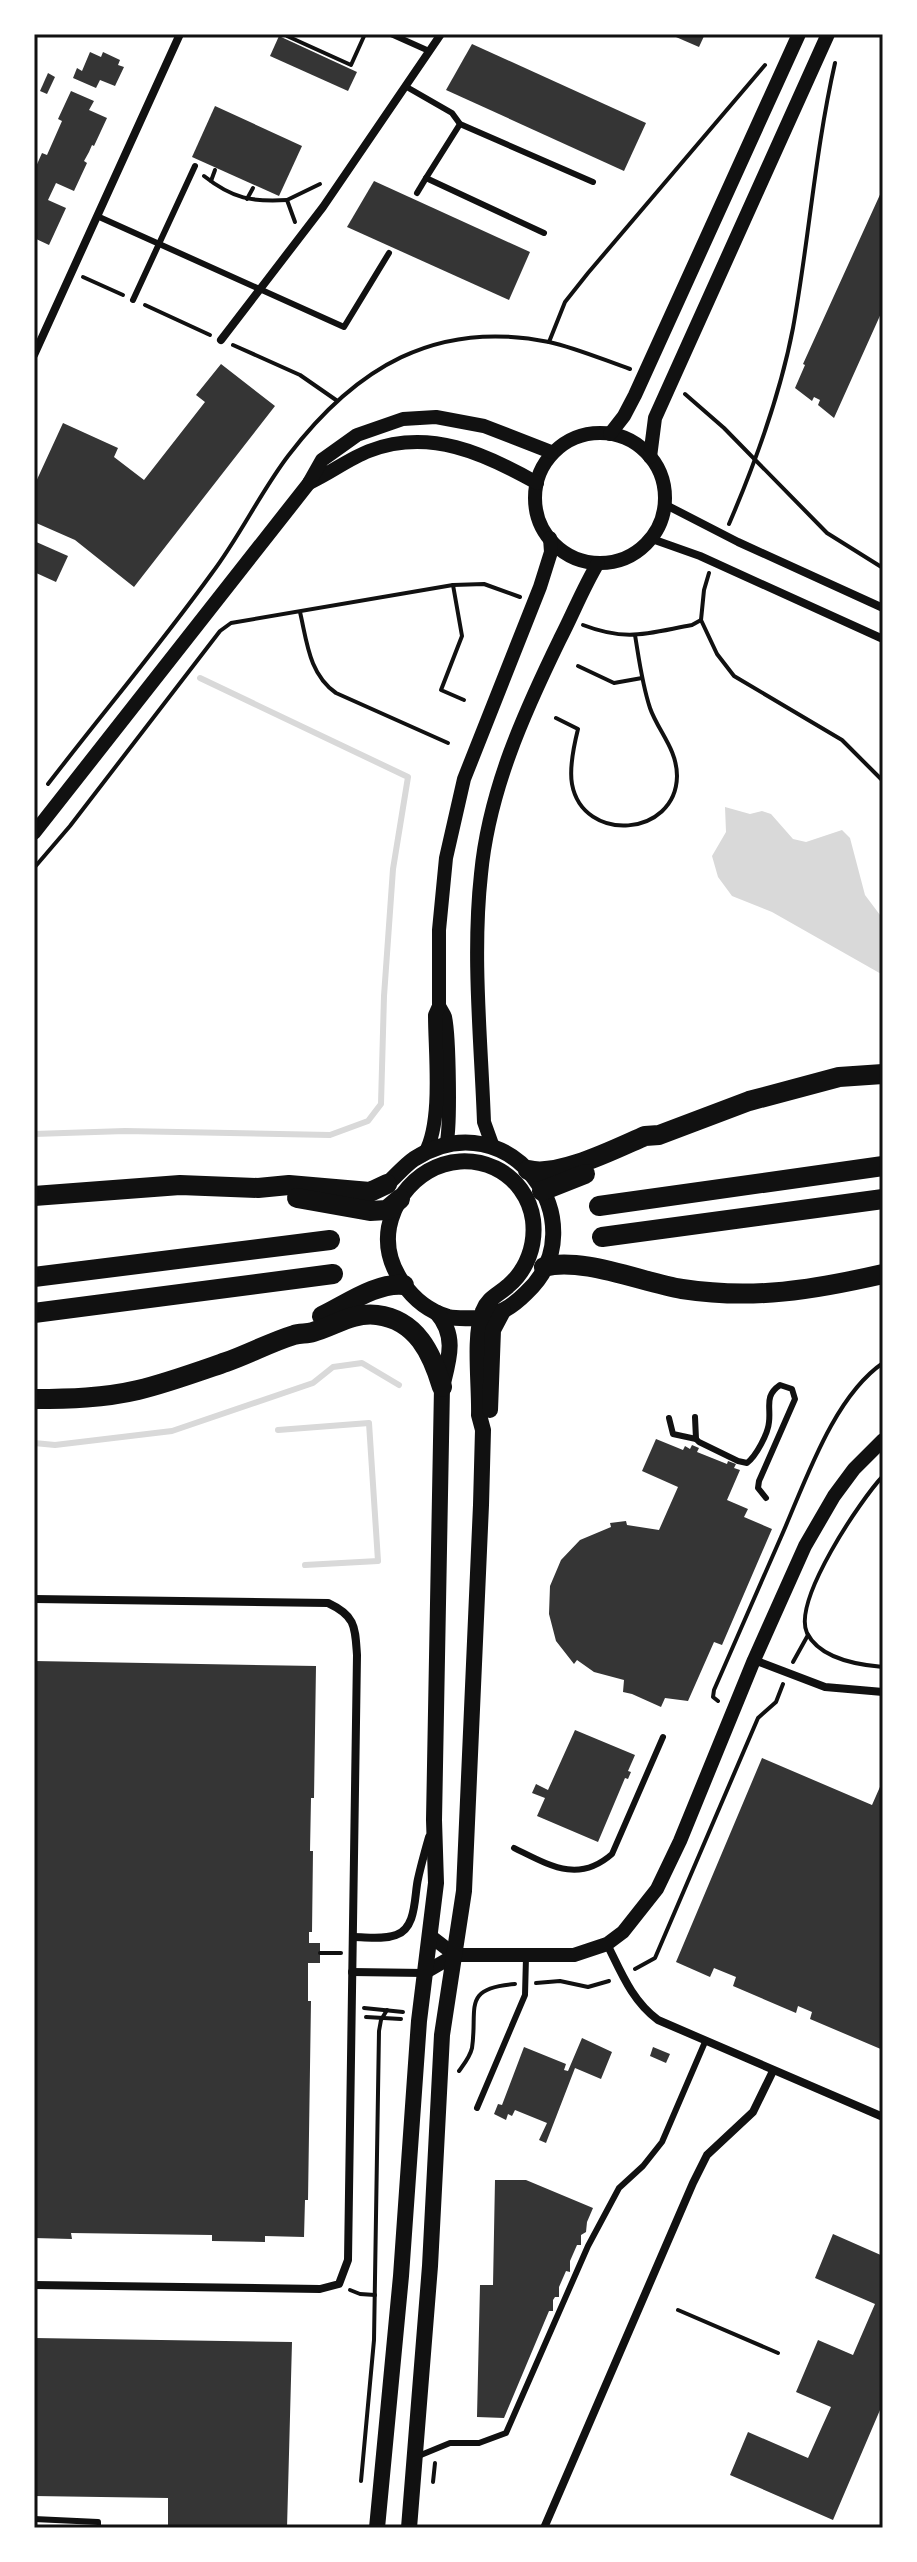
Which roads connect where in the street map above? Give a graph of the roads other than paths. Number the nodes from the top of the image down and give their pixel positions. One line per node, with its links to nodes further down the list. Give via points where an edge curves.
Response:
1 (180, 34): 13 (street)
2 (391, 34): 6 (lane)
3 (441, 34): 6 (street)
4 (799, 34): 21 (street, via 635,395)
5 (828, 34): 23 (street, via 660,406)
6 (429, 51): 7 (street)
7 (405, 86): 8 (lane, via 452,113); 17 (street)
8 (460, 124): 10 (lane); 11 (lane)
9 (195, 166): 15 (lane)
10 (426, 178): 12 (lane); 14 (lane)
11 (593, 182)
12 (417, 193)
13 (97, 216): 15 (lane); 20 (street)
14 (544, 233)
15 (158, 243): 17 (lane); 18 (lane)
16 (389, 253): 17 (lane, via 344,327)
17 (259, 289): 19 (street)
18 (133, 300)
19 (221, 340)
20 (34, 355)
21 (610, 434): 22 (street, via 580,435); 23 (street)
22 (551, 452): 24 (street, via 484,426 436,417 403,419 357,435 322,460); 25 (street)
23 (650, 457): 26 (street, via 663,479)
24 (309, 483): 25 (street, via 367,452 407,441 472,450); 32 (street)
25 (537, 483): 27 (street, via 538,513)
26 (666, 505): 28 (street); 30 (street)
27 (550, 538): 29 (street, via 565,555); 33 (street, via 540,587 469,763 450,838 439,930)
28 (652, 539): 29 (street, via 634,554); 31 (street)
29 (598, 563): 37 (street, via 534,692 499,783 481,872 484,1122)
30 (883, 608)
31 (883, 639)
32 (34, 833)
33 (439, 1006): 36 (street, via 445,1015); 38 (street, via 436,1118)
34 (883, 1074): 35 (highway, via 839,1077 764,1097)
35 (659, 1135): 41 (highway); 42 (highway)
36 (446, 1145): 37 (main road, via 471,1142); 38 (main road); 39 (main road)
37 (493, 1147): 41 (main road, via 512,1156)
38 (425, 1153): 43 (main road, via 412,1160)
39 (439, 1165): 41 (main road, via 465,1162); 43 (main road)
40 (883, 1166): 46 (highway)
41 (524, 1178): 42 (main road); 57 (main road, via 532,1216 531,1254 519,1275 488,1301)
42 (542, 1191): 49 (main road, via 553,1224)
43 (394, 1192): 44 (highway, via 180,1185); 53 (main road, via 389,1240 392,1262)
44 (34, 1196)
45 (883, 1199): 47 (highway)
46 (599, 1206)
47 (602, 1237)
48 (330, 1240): 52 (highway)
49 (544, 1267): 51 (highway, via 616,1272 681,1289 743,1295 814,1290); 54 (main road, via 531,1288)
50 (333, 1274): 56 (highway)
51 (883, 1274)
52 (34, 1277)
53 (404, 1285): 55 (main road); 58 (highway, via 376,1289)
54 (503, 1311): 57 (main road); 63 (main road, via 493,1330 489,1417)
55 (436, 1312): 57 (main road); 59 (main road, via 448,1326 450,1355)
56 (34, 1313)
57 (481, 1318): 63 (main road)
58 (296, 1334): 59 (highway, via 355,1316 387,1317 421,1338); 60 (highway, via 139,1390)
59 (442, 1387): 71 (main road)
60 (34, 1399)
61 (695, 1417): 64 (lane)
62 (669, 1418): 64 (lane, via 673,1434)
63 (483, 1430): 76 (main road, via 464,1891)
64 (696, 1439): 66 (lane, via 738,1461 751,1461 769,1423 769,1395 780,1385 789,1386 795,1399 759,1481)
65 (883, 1440): 68 (street, via 854,1469 817,1523)
66 (766, 1498)
67 (34, 1599): 74 (street, via 328,1603 345,1611 355,1626 357,1655)
68 (754, 1660): 69 (street, via 825,1687); 75 (street, via 657,1889)
69 (883, 1692)
70 (663, 1737): 72 (lane, via 612,1854 602,1863 585,1871 565,1870)
71 (434, 1820): 73 (main road, via 436,1883); 74 (street, via 405,1928 385,1938)
72 (514, 1848)
73 (429, 1935): 76 (street); 79 (main road)
74 (353, 1937): 78 (street)
75 (607, 1944): 77 (street, via 574,1955); 80 (street, via 644,2010)
76 (455, 1955): 77 (street); 79 (street); 85 (main road, via 442,2035)
77 (526, 1957): 82 (lane, via 525,1995)
78 (352, 1972): 79 (street); 84 (street, via 348,2260 339,2284 320,2289)
79 (424, 1973): 88 (main road)
80 (705, 2042): 81 (street); 85 (lane, via 662,2142 619,2188 588,2246 506,2433 479,2443 450,2443)
81 (773, 2071): 83 (street); 90 (street, via 753,2112 707,2155)
82 (477, 2108)
83 (883, 2117)
84 (34, 2285)
85 (416, 2457): 89 (main road)
86 (34, 2519): 87 (lane, via 98,2522)
87 (98, 2528)
88 (377, 2528)
89 (409, 2528)
90 (544, 2528)

